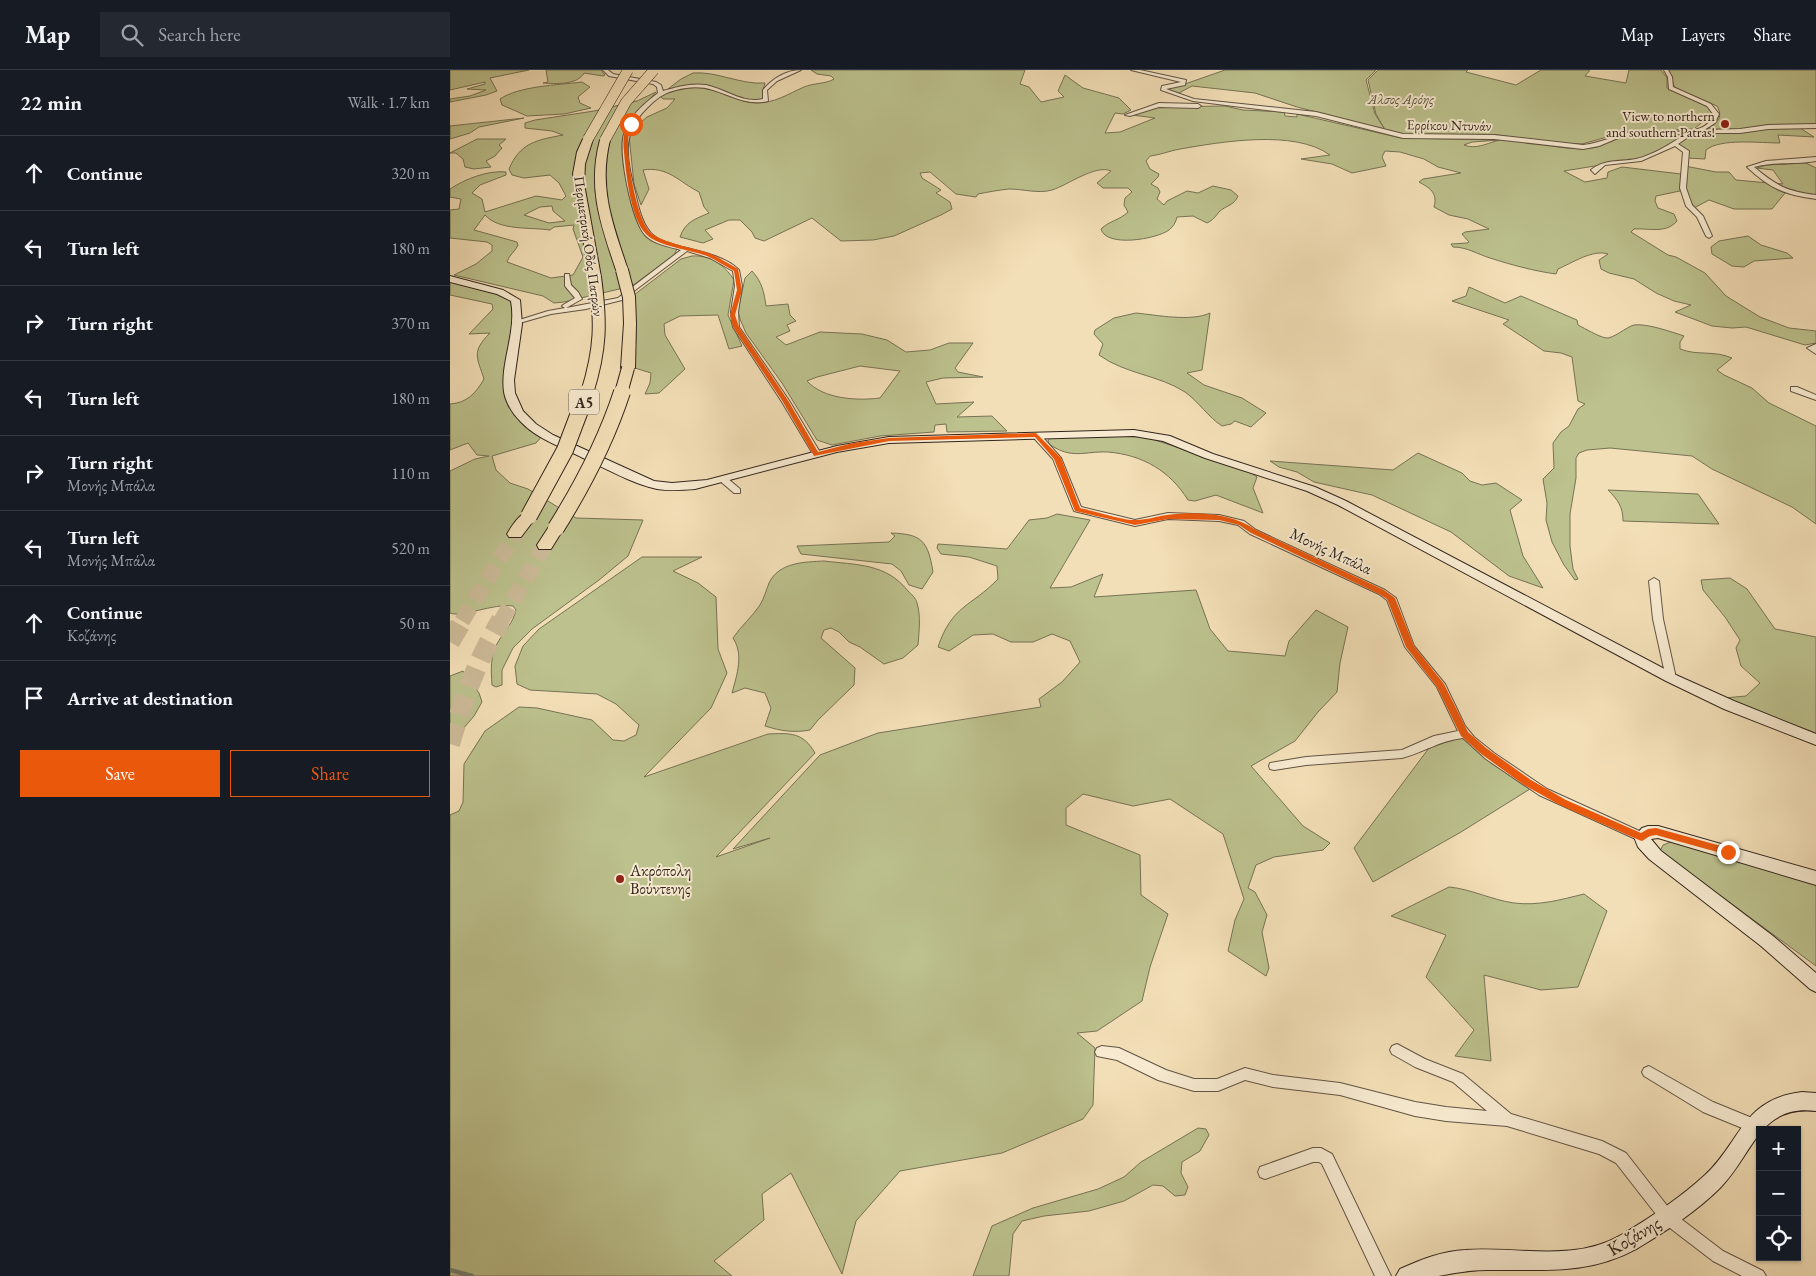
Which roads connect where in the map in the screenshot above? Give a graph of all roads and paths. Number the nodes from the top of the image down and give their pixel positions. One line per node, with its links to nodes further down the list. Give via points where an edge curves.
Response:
1 (605, 70): 7 (street, via 612,75 654,83)
2 (628, 70): 32 (highway, Περιμετρική Οδός Πατρών / Α5, bridge, via 588,139 580,162 578,184 600,307 600,331 588,390 564,452 529,516)
3 (654, 70): 18 (highway, Περιμετρική Οδός Πατρών / Α5, bridge, via 626,102 600,154 598,185 605,219)
4 (799, 70): 7 (street, via 769,84 765,90 766,100 760,102 746,101 720,90 699,86)
5 (1133, 70): 8 (street, Ερρίκου Ντυνάν, via 1184,81 1163,90 1189,100)
6 (1666, 70): 11 (street, via 1671,88 1709,105 1715,112 1714,122)
7 (661, 93): 17 (street, via 631,124 626,134 629,178 640,221 648,234)
8 (1259, 108): 9 (street, via 1166,104); 11 (street, Ερρίκου Ντυνάν, via 1316,114 1403,136 1494,137 1569,146 1597,145 1632,134)
9 (1128, 115)
10 (1816, 126): 11 (street, Ερρίκου Ντυνάν)
11 (1698, 131): 12 (street)
12 (1675, 144): 14 (street, via 1639,160 1600,165); 16 (street, via 1686,151 1683,188 1689,206 1700,216)
13 (1816, 159): 15 (street, via 1760,163 1750,167 1774,186)
14 (1595, 172)
15 (1816, 198)
16 (1709, 236)
17 (686, 249): 21 (street, via 620,299); 29 (street, via 711,256 736,270 740,290 732,315 736,327)
18 (622, 270): 23 (highway, Περιμετρική Οδός Πατρών / Α5, bridge, via 629,297)
19 (567, 275): 21 (street, via 568,286 579,299)
20 (450, 280): 22 (street, via 511,296 516,302)
21 (550, 312): 22 (street)
22 (516, 322): 30 (street, via 510,394 517,411 532,426 652,484 675,487)
23 (630, 323): 33 (highway, Περιμετρική Οδός Πατρών / Α5, bridge, via 628,368 616,411 587,478)
24 (1816, 346): 25 (street, via 1811,348)
25 (1816, 352)
26 (1794, 389): 27 (street)
27 (1816, 398)
28 (1036, 435): 29 (street, via 889,440); 35 (street, via 1134,433 1166,438 1209,456 1315,491 1392,528); 36 (street, Μονής Μπάλα, via 1057,458 1077,509 1135,523 1175,516 1241,523 1391,598 1410,647 1441,686)
29 (817, 454): 30 (street)
30 (723, 479): 31 (street)
31 (737, 491)
32 (515, 534)
33 (545, 544)
34 (1654, 581): 35 (street, via 1658,619)
35 (1671, 678): 37 (street)
36 (1464, 734): 38 (street, via 1440,738 1419,750 1400,754); 39 (street, Μονής Μπάλα, via 1543,792)
37 (1816, 740)
38 (1274, 766)
39 (1642, 837): 40 (street, via 1658,832); 41 (street, via 1655,855 1767,941)
40 (1816, 878)
41 (1816, 984)
42 (1397, 1050): 46 (street, via 1458,1078)
43 (1102, 1052): 46 (street, via 1119,1054 1163,1076 1194,1085 1218,1085 1245,1074 1273,1081 1348,1090 1428,1111)
44 (1649, 1072): 47 (street, via 1708,1107)
45 (1816, 1102): 47 (street, Κοζάνης, via 1801,1100 1788,1103 1761,1116)
46 (1506, 1120): 49 (street, via 1602,1148 1621,1158)
47 (1752, 1125): 49 (street, Κοζάνης, via 1716,1179)
48 (1265, 1172): 51 (street, via 1313,1155 1327,1159)
49 (1667, 1216): 50 (street, Κοζάνης, via 1628,1243 1594,1258 1556,1262 1473,1259); 53 (street, via 1718,1256)
50 (1433, 1272): 52 (street, Κοζάνης)
51 (1383, 1276)
52 (1407, 1276)
53 (1758, 1276)

